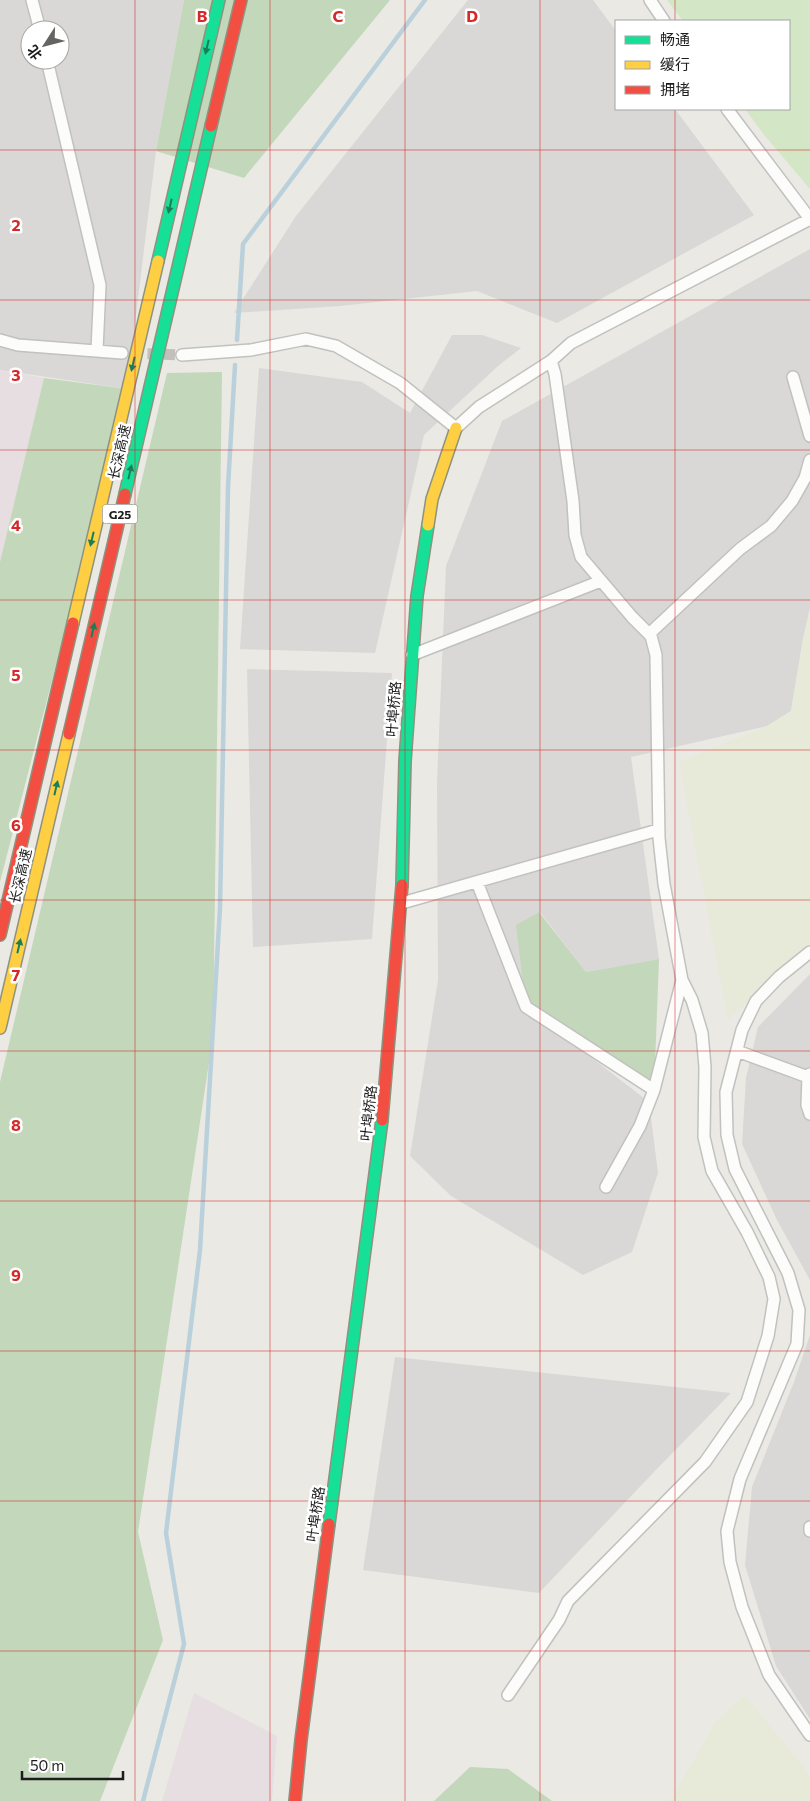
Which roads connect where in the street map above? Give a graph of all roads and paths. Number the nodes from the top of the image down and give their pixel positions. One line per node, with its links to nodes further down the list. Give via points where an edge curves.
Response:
1 (32, 0): 5 (street)
2 (219, 0): 25 (main road, 长深高速 / G25, one-way to 25)
3 (241, 0): 28 (main road, 长深高速 / G25, one-way to 3)
4 (650, 0): 6 (street)
5 (37, 20)
6 (663, 20)
7 (49, 70): 11 (street, via 100,285)
8 (728, 110): 9 (street)
9 (810, 219): 14 (street, via 571,343)
10 (0, 340): 11 (street, via 18,345)
11 (97, 350): 12 (street)
12 (122, 353)
13 (182, 355): 16 (street, via 250,350 306,339 336,346 400,383)
14 (551, 361): 16 (street, via 479,407); 19 (street, via 561,413 575,535 581,556)
15 (793, 377): 17 (street)
16 (456, 428): 21 (main road, 叶埠桥路, via 432,499 417,596)
17 (810, 436)
18 (810, 460): 20 (street, via 805,478 792,501 770,526)
19 (602, 581): 20 (street); 21 (street)
20 (649, 634): 22 (street, via 656,655)
21 (412, 655): 24 (main road, 叶埠桥路, via 404,761)
22 (658, 830): 23 (street); 27 (street, via 664,884)
23 (477, 882): 24 (street); 31 (street, via 526,1007)
24 (402, 903): 38 (main road, 叶埠桥路, via 382,1123)
25 (0, 934)
26 (810, 952): 29 (street, via 779,977 756,1002 742,1030)
27 (682, 980): 31 (street); 36 (street, via 702,1033 704,1137 712,1171 769,1277 774,1298 768,1336 747,1402 705,1462 568,1601)
28 (0, 1028)
29 (737, 1051): 30 (street); 37 (street, via 726,1092 726,1135 734,1169 788,1273 799,1310 797,1344 740,1479 727,1531 730,1562 742,1607 769,1675)
30 (809, 1075): 32 (street, via 807,1105)
31 (654, 1090): 33 (street, via 640,1126)
32 (810, 1114)
33 (606, 1187)
34 (810, 1527): 35 (street)
35 (810, 1531)
36 (508, 1695)
37 (810, 1736)
38 (295, 1801)

